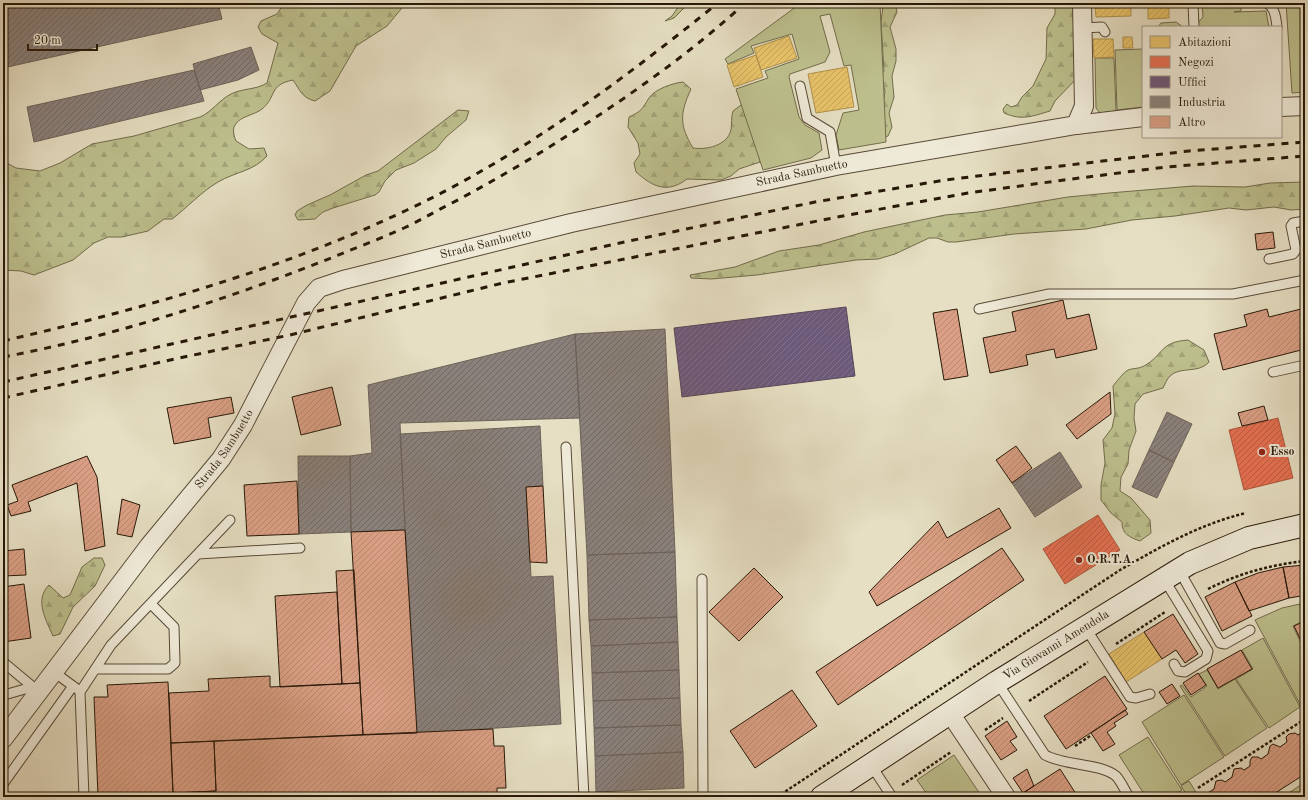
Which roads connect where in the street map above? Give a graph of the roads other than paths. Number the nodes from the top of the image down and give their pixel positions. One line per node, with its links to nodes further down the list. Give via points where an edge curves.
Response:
1 (1082, 3): 6 (street)
2 (1193, 3): 4 (lane)
3 (1266, 3): 5 (lane, via 1275,14)
4 (1194, 26)
5 (1277, 26)
6 (1083, 28): 7 (lane, via 1102,28); 12 (street, via 1084,106)
7 (1105, 32)
8 (800, 86): 13 (lane, via 807,118 830,132)
9 (1305, 106): 10 (street)
10 (1282, 107)
11 (1142, 117): 12 (street, Strada Sambuetto)
12 (1076, 125): 13 (street, Strada Sambuetto)
13 (836, 166): 33 (street, Strada Sambuetto, via 571,223 319,288 306,303 243,425 221,459 149,546)
14 (1305, 221): 15 (lane, via 1293,223 1291,226 1296,250 1294,254)
15 (1269, 258)
16 (1305, 280): 17 (lane, via 1234,294 1049,294)
17 (979, 309)
18 (1305, 365): 19 (lane)
19 (1273, 372)
20 (566, 447): 44 (lane)
21 (230, 520): 24 (lane)
22 (1305, 525): 25 (main road, Via Giovanni Amendola, via 1249,538 1218,550)
23 (300, 548): 24 (lane)
24 (198, 554): 27 (lane)
25 (1171, 574): 28 (main road, Via Giovanni Amendola); 29 (lane, via 1194,596 1220,643 1225,644); 31 (lane, via 1180,604 1208,651 1206,659 1185,672 1178,671)
26 (702, 580): 45 (lane)
27 (150, 604): 32 (lane, via 111,645); 32 (lane, via 174,627 175,663 168,669)
28 (1085, 627): 34 (main road, Via Giovanni Amendola); 37 (lane, via 1130,696 1136,698)
29 (1250, 630)
30 (3, 662): 35 (lane)
31 (1174, 664)
32 (95, 669): 36 (lane)
33 (54, 672): 35 (street, Strada Sambuetto); 36 (lane)
34 (997, 682): 39 (main road, Via Giovanni Amendola); 49 (lane, via 1045,756 1055,761 1107,771 1117,777)
35 (35, 689): 38 (lane); 40 (street, Strada Sambuetto)
36 (76, 689): 42 (lane); 43 (lane)
37 (1150, 694)
38 (4, 695)
39 (950, 713): 41 (main road, Via Giovanni Amendola); 48 (street)
40 (3, 740)
41 (871, 765): 46 (main road, Via Giovanni Amendola); 47 (lane)
42 (3, 784)
43 (84, 797)
44 (584, 797)
45 (703, 797)
46 (822, 797)
47 (892, 797)
48 (1006, 797)
49 (1130, 797)

